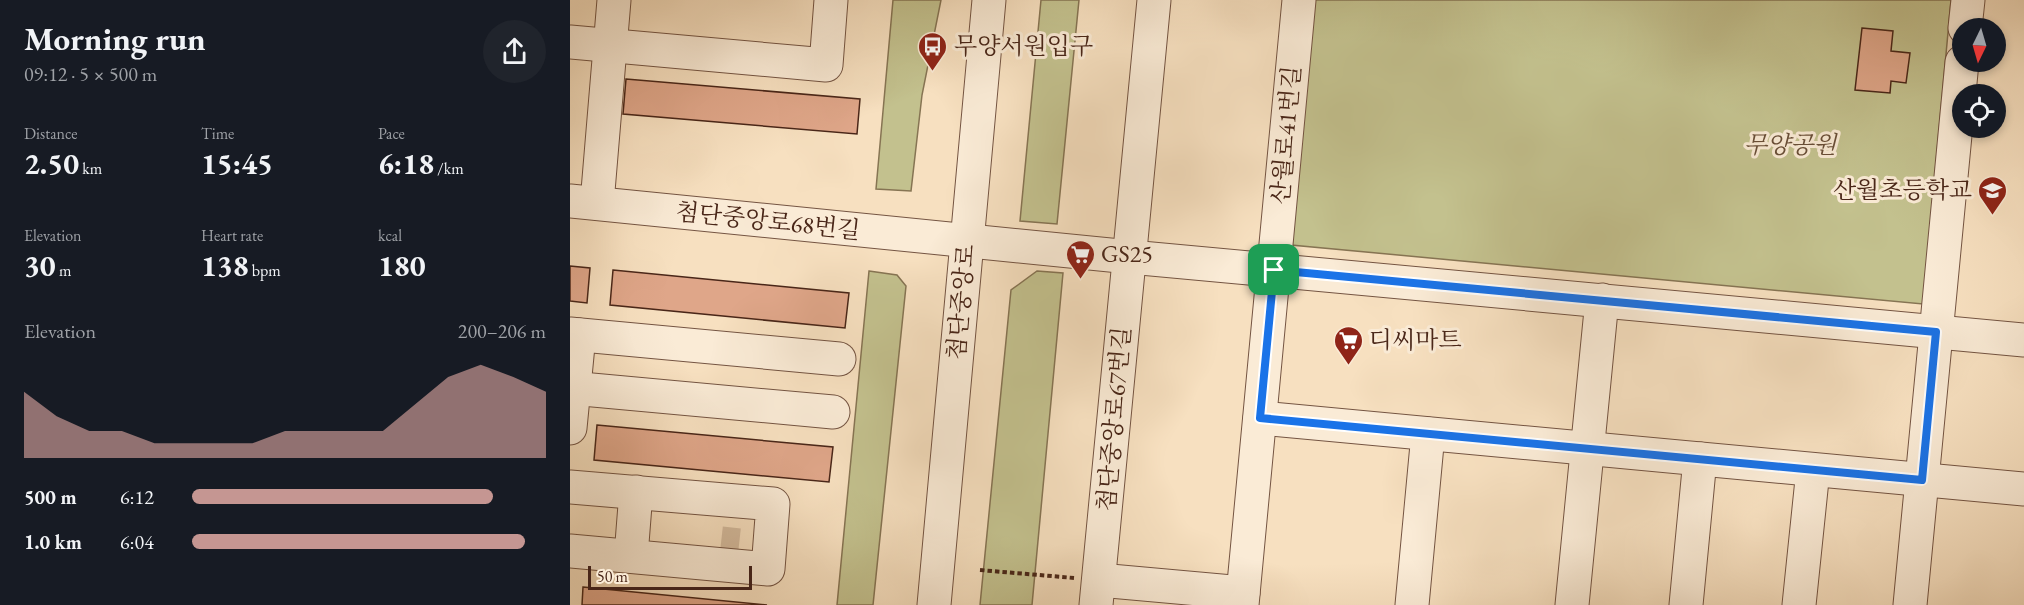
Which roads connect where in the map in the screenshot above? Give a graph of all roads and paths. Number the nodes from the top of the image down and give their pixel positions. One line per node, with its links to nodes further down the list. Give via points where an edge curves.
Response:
1 (614, 0): 9 (street)
2 (831, 0): 9 (street, via 826,65)
3 (989, 0): 12 (street, 첨단중앙로)
4 (1154, 0): 13 (street, 첨단중앙로67번길)
5 (1299, 0): 14 (street, 산월로41번길)
6 (1968, 0): 7 (street)
7 (1966, 18)
8 (570, 42): 9 (street)
9 (610, 45): 11 (street)
10 (1961, 72): 16 (street)
11 (584, 202): 12 (street, 첨단중앙로68번길)
12 (967, 241): 13 (street); 38 (street, 첨단중앙로)
13 (1130, 257): 14 (street); 36 (street, 첨단중앙로67번길)
14 (1274, 270): 15 (street); 22 (street, 산월로41번길)
15 (1602, 300): 16 (street); 25 (street)
16 (1936, 332): 18 (street); 28 (street)
17 (574, 335): 19 (street); 20 (street)
18 (2024, 340)
19 (838, 359)
20 (572, 388): 21 (street); 23 (street)
21 (833, 412)
22 (1260, 418): 24 (street); 37 (street, 산월로41번길)
23 (570, 428)
24 (1428, 434): 25 (street); 39 (street)
25 (1587, 449): 26 (street); 40 (street)
26 (1700, 459): 27 (street); 41 (street)
27 (1813, 470): 28 (street); 42 (street)
28 (1922, 480): 30 (street); 43 (street)
29 (570, 487): 31 (street)
30 (2024, 489)
31 (636, 492): 33 (street); 33 (street, via 773,504 768,569)
32 (721, 543): 33 (street)
33 (632, 546): 34 (street)
34 (570, 551)
35 (980, 570): 36 (path)
36 (1097, 593): 37 (street)
37 (1242, 599)
38 (934, 605)
39 (1412, 605)
40 (1572, 605)
41 (1686, 605)
42 (1799, 605)
43 (1910, 605)

